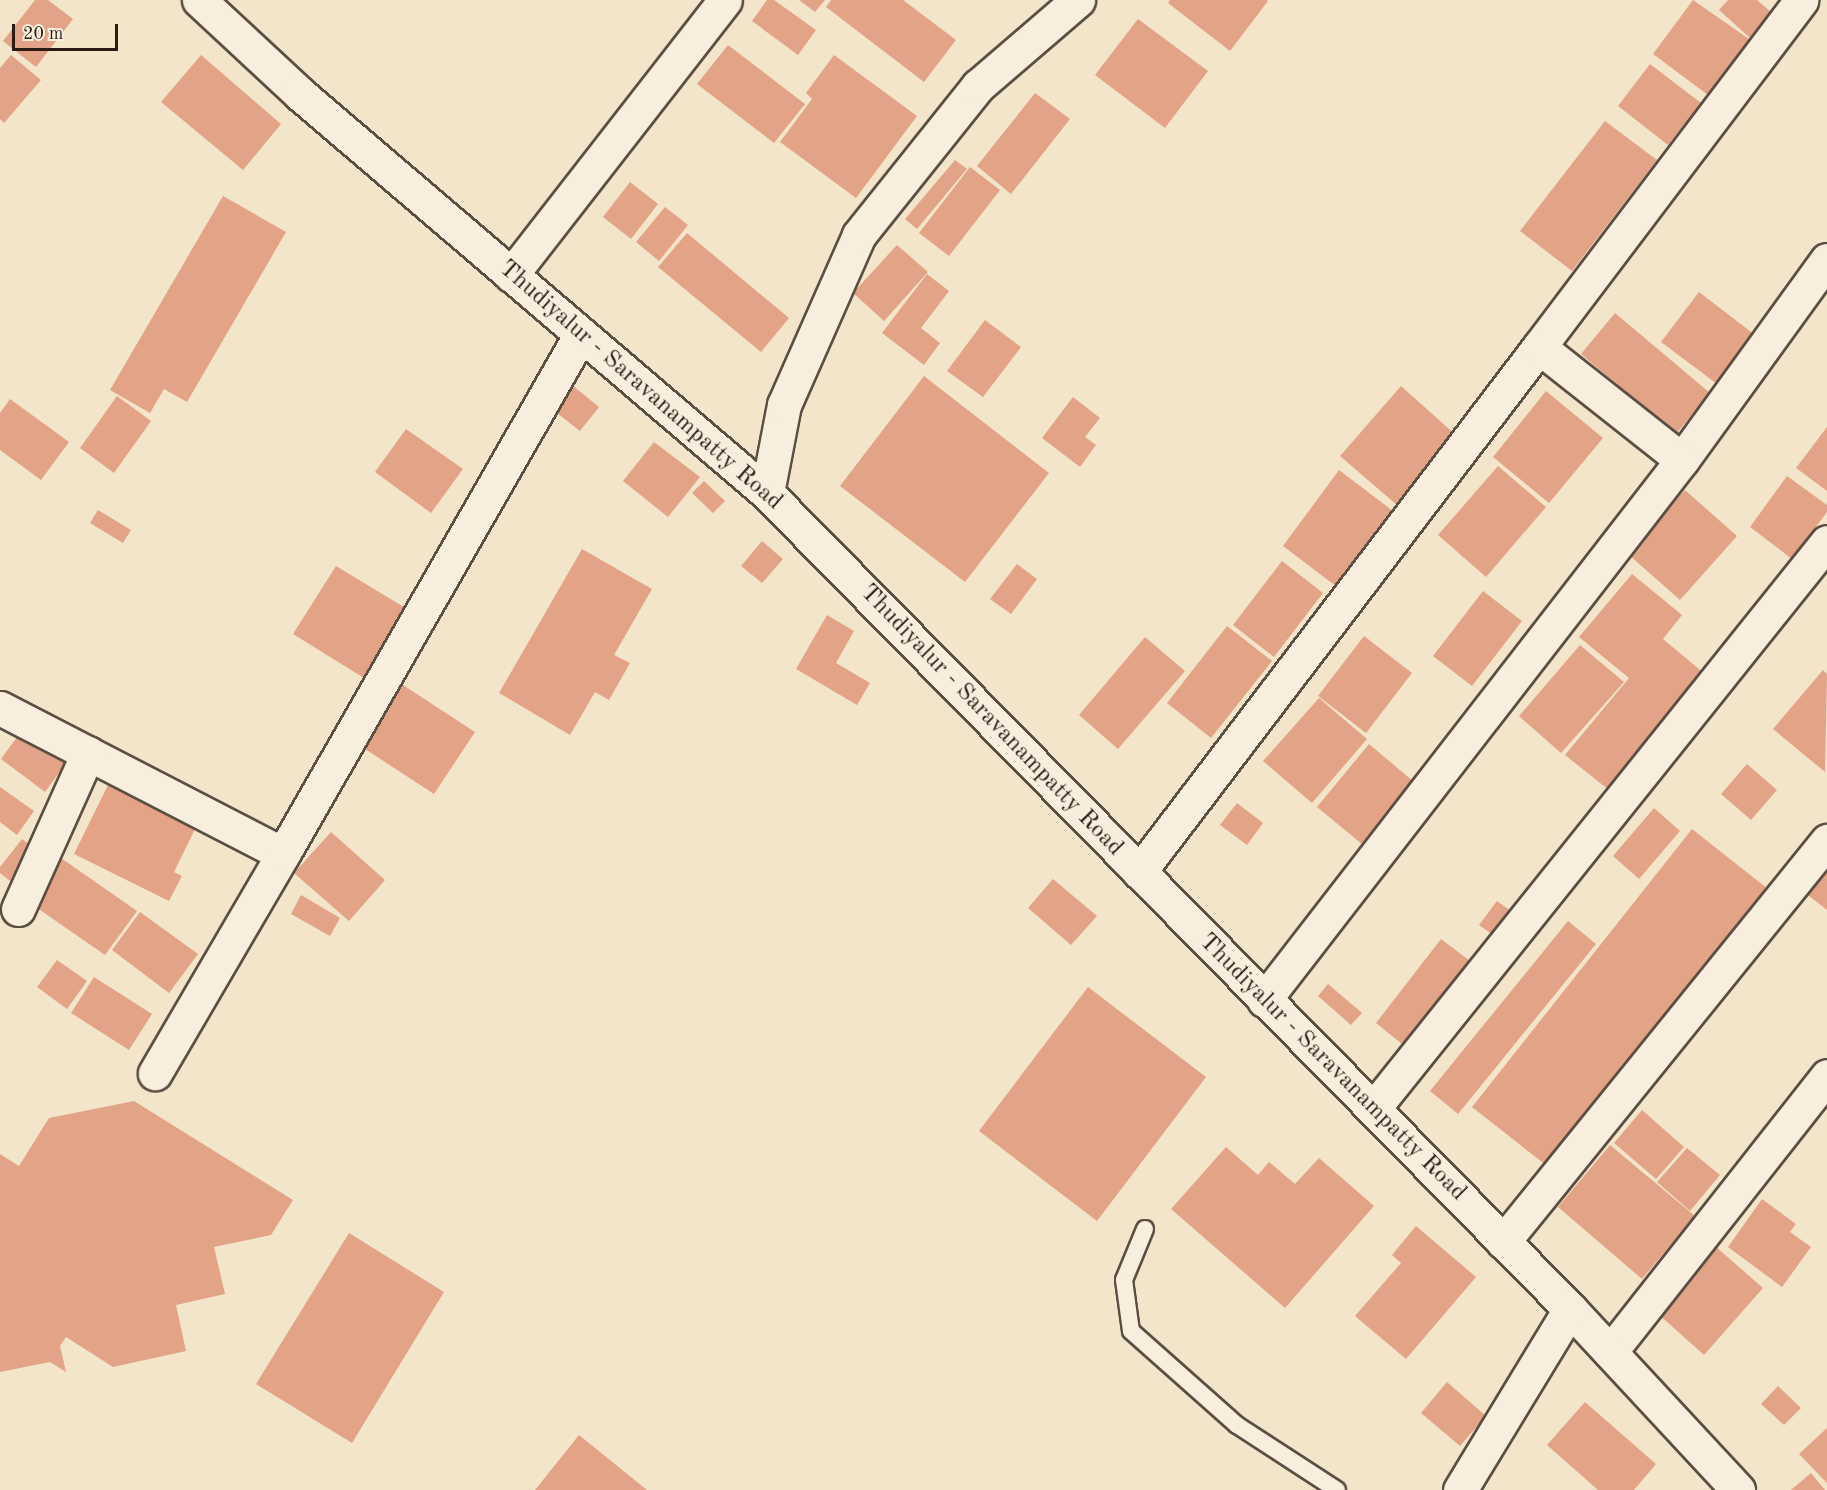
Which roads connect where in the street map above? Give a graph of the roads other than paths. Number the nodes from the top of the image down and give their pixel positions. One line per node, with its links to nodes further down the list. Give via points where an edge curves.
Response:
1 (199, 0): 6 (street, Thudiyalur - Saravanampatty Road, via 300,94)
2 (725, 0): 6 (street)
3 (1078, 0): 10 (street, via 978,86 859,235 784,405)
4 (1801, 0): 8 (street)
5 (1827, 260): 9 (street)
6 (511, 275): 7 (street, Thudiyalur - Saravanampatty Road)
7 (581, 334): 10 (street, Thudiyalur - Saravanampatty Road); 15 (street)
8 (1539, 347): 9 (street); 16 (street)
9 (1682, 460): 18 (street)
10 (767, 493): 16 (street, Thudiyalur - Saravanampatty Road)
11 (1827, 542): 21 (street)
12 (0, 708): 13 (street)
13 (88, 753): 15 (street); 17 (street)
14 (1827, 841): 23 (street)
15 (283, 854): 19 (street)
16 (1139, 872): 18 (street, Thudiyalur - Saravanampatty Road)
17 (18, 909)
18 (1264, 1000): 21 (street, Thudiyalur - Saravanampatty Road)
19 (155, 1073)
20 (1827, 1076): 25 (street)
21 (1372, 1109): 23 (street, Thudiyalur - Saravanampatty Road)
22 (1145, 1229): 26 (lane, via 1124,1280 1131,1331 1237,1425)
23 (1503, 1242): 24 (street, Thudiyalur - Saravanampatty Road)
24 (1570, 1309): 25 (street, Thudiyalur - Saravanampatty Road); 27 (street)
25 (1610, 1352): 28 (street, Thudiyalur - Saravanampatty Road)
26 (1336, 1490)
27 (1460, 1490)
28 (1738, 1490)

